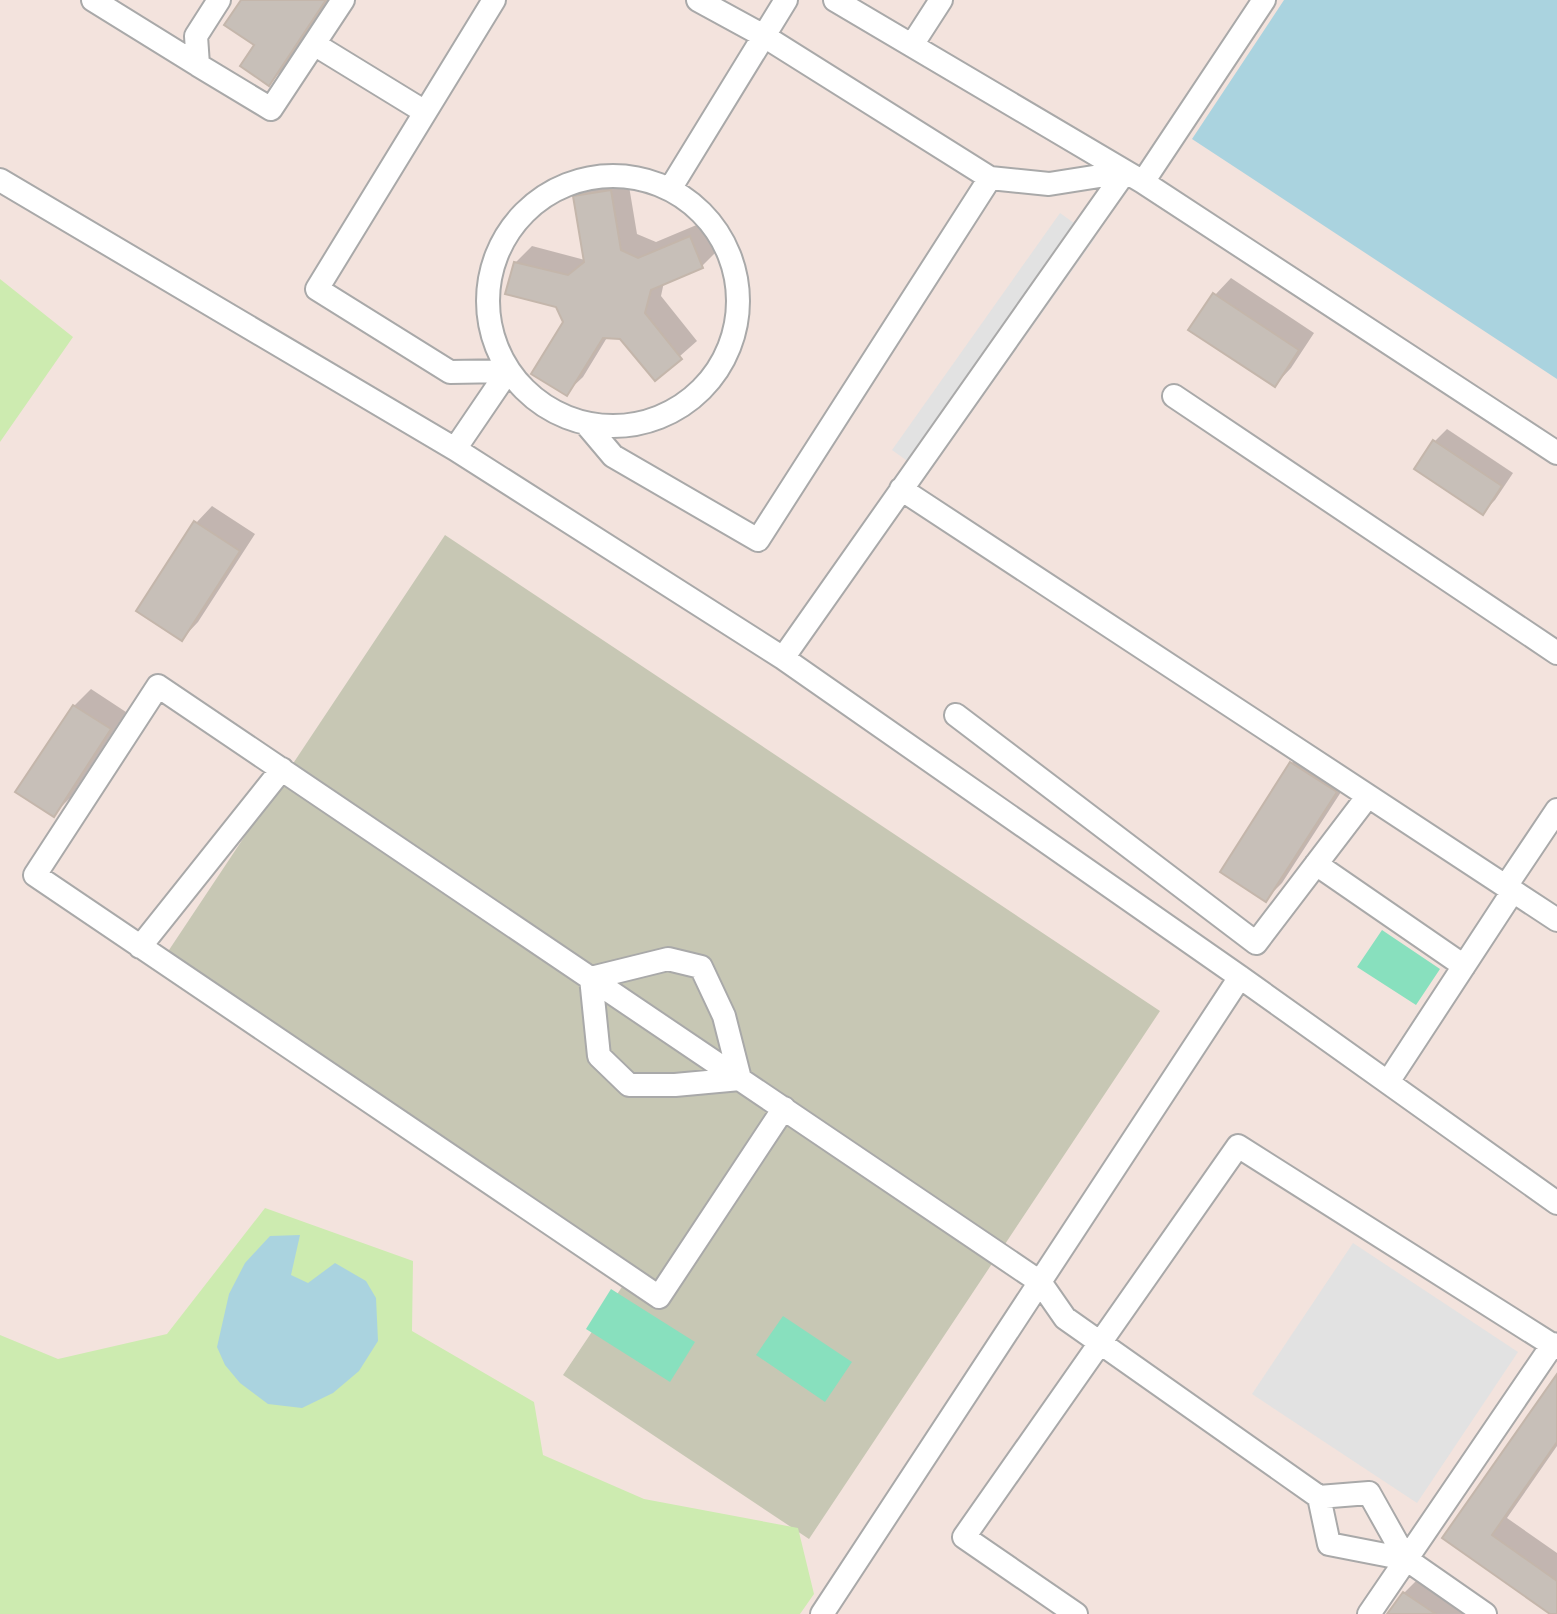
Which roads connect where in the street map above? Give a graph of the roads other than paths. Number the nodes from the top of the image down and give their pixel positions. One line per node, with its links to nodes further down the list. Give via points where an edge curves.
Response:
1 (93, 0): 13 (street)
2 (219, 0): 13 (street, via 196,36)
3 (343, 0): 11 (street)
4 (494, 0): 14 (street)
5 (698, 0): 10 (street)
6 (786, 0): 10 (street)
7 (835, 0): 12 (street)
8 (941, 0): 12 (street)
9 (1264, 0): 15 (street)
10 (764, 36): 16 (street); 18 (street)
11 (314, 44): 13 (street, via 271,109); 14 (street)
12 (912, 45): 15 (street)
13 (198, 65)
14 (425, 112): 19 (street, via 317,289 450,372)
15 (1134, 177): 16 (street, via 1049,184); 23 (street); 24 (street)
16 (990, 178): 21 (street, via 758,540 613,456)
17 (0, 180): 22 (street)
18 (670, 189): 19 (street, via 621,175 571,182 548,193 511,228 498,250 487,299 493,336); 21 (street, via 695,205 729,254 738,313 731,343 698,393 674,411 616,427)
19 (508, 371): 21 (street, via 556,414); 22 (street)
20 (1174, 396): 25 (street)
21 (586, 424)
22 (455, 449): 26 (street)
23 (1557, 453)
24 (901, 489): 26 (street); 29 (street)
25 (1557, 653)
26 (783, 658): 36 (street)
27 (956, 715): 31 (street, via 1256,943)
28 (282, 769): 34 (street); 34 (street, via 158,686 35,875); 37 (street)
29 (1368, 796): 31 (street); 32 (street)
30 (1557, 810): 32 (street)
31 (1316, 864): 35 (street)
32 (1509, 889): 33 (street); 35 (street)
33 (1557, 920)
34 (140, 947): 40 (street, via 659,1297)
35 (1464, 966): 39 (street)
36 (1240, 977): 39 (street); 42 (street)
37 (591, 978): 38 (street); 38 (street, via 599,1056 629,1085); 38 (street, via 668,959 701,967 724,1016)
38 (740, 1079): 40 (street)
39 (1388, 1082): 41 (street)
40 (784, 1108): 42 (street)
41 (1557, 1203)
42 (1040, 1282): 43 (street, via 1065,1318); 47 (street)
43 (1099, 1342): 44 (street, via 1238,1146); 45 (street); 48 (street, via 964,1537)
44 (1555, 1346): 46 (street)
45 (1319, 1497): 46 (street, via 1369,1493); 46 (street, via 1329,1544)
46 (1406, 1559): 49 (street); 50 (street)
47 (822, 1614)
48 (1076, 1614)
49 (1369, 1614)
50 (1485, 1614)

